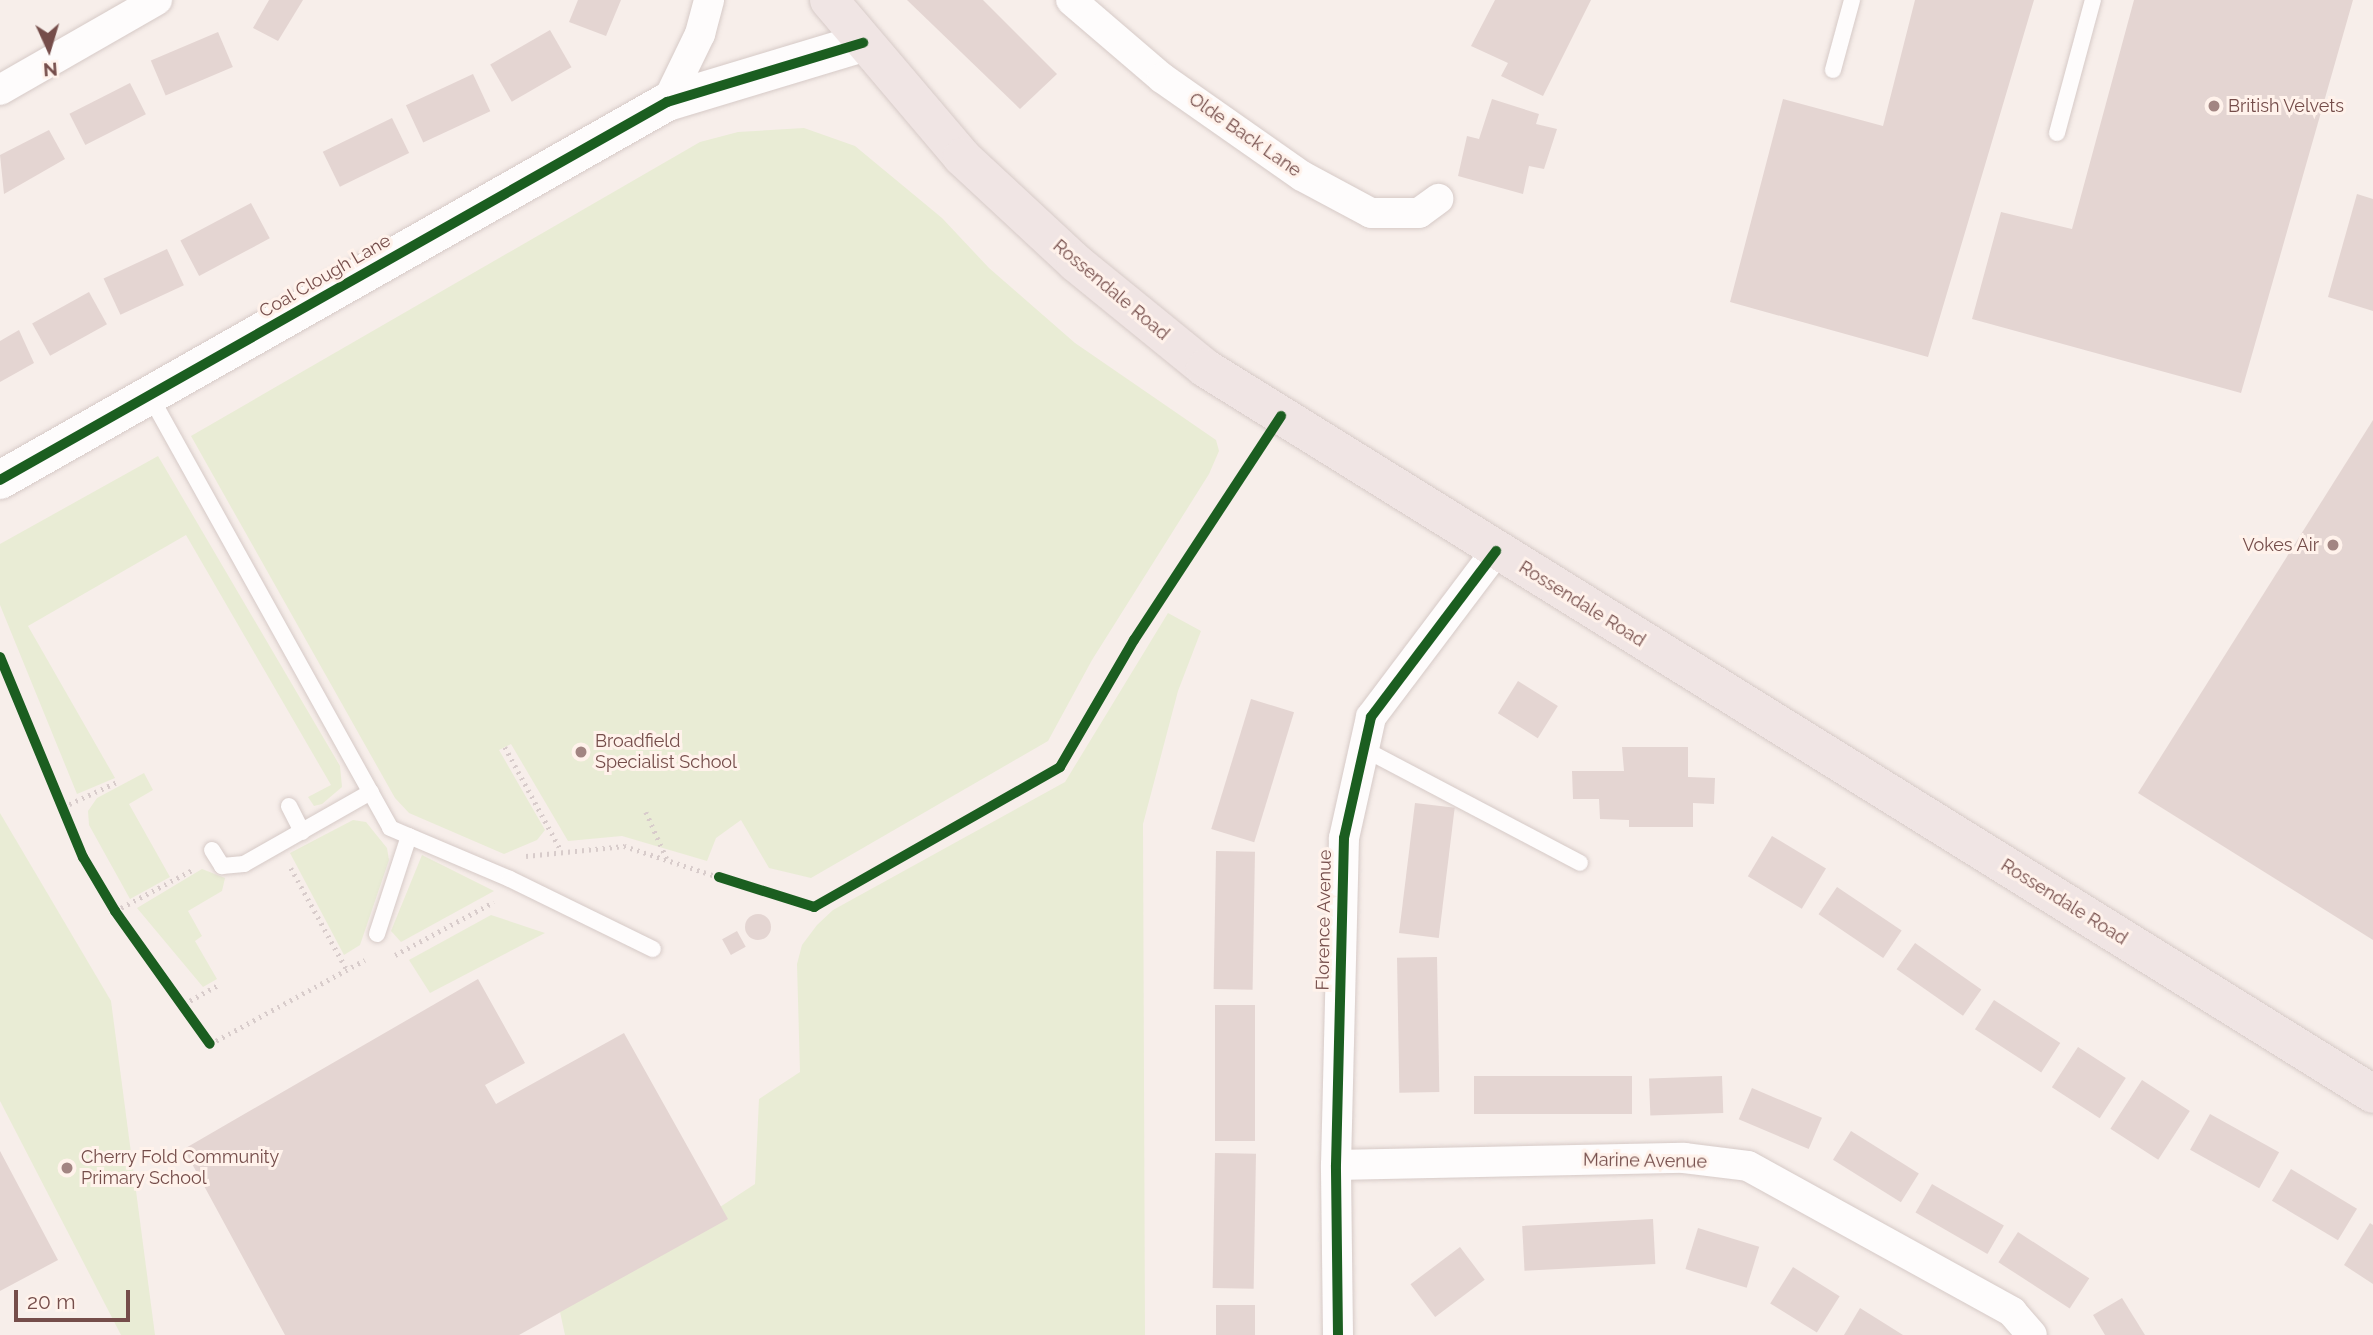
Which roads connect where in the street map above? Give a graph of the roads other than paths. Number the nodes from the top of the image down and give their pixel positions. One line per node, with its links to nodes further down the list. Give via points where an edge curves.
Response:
1 (157, 0): 9 (street)
2 (709, 0): 10 (street, via 700,34)
3 (829, 0): 7 (highway, Rossendale Road)
4 (1071, 0): 12 (street, Olde Back Lane, via 1162,78 1302,176 1348,201 1371,213 1407,213 1419,212)
5 (1852, 0): 8 (lane)
6 (2093, 0): 11 (lane)
7 (863, 43): 10 (street, Coal Clough Lane); 15 (highway, Rossendale Road, via 962,157 1076,263 1205,368)
8 (1833, 69)
9 (0, 90)
10 (667, 102): 13 (street, Coal Clough Lane)
11 (2057, 133)
12 (1438, 199)
13 (150, 396): 14 (street, Coal Clough Lane); 17 (lane)
14 (0, 480)
15 (1496, 551): 16 (street, Florence Avenue, via 1371,717); 25 (highway, Rossendale Road)
16 (1364, 749): 22 (lane); 26 (street, Florence Avenue, via 1344,838)
17 (371, 792): 19 (lane); 20 (lane, via 390,828)
18 (289, 806): 19 (lane)
19 (302, 832): 21 (lane, via 233,867 222,866)
20 (409, 836): 23 (lane); 24 (lane)
21 (214, 854)
22 (1580, 863)
23 (377, 933)
24 (653, 949)
25 (2373, 1094)
26 (1336, 1165): 27 (street, Florence Avenue); 28 (street, Marine Avenue, via 1684,1158 1748,1166 2012,1312)
27 (1338, 1335)
28 (2032, 1335)

